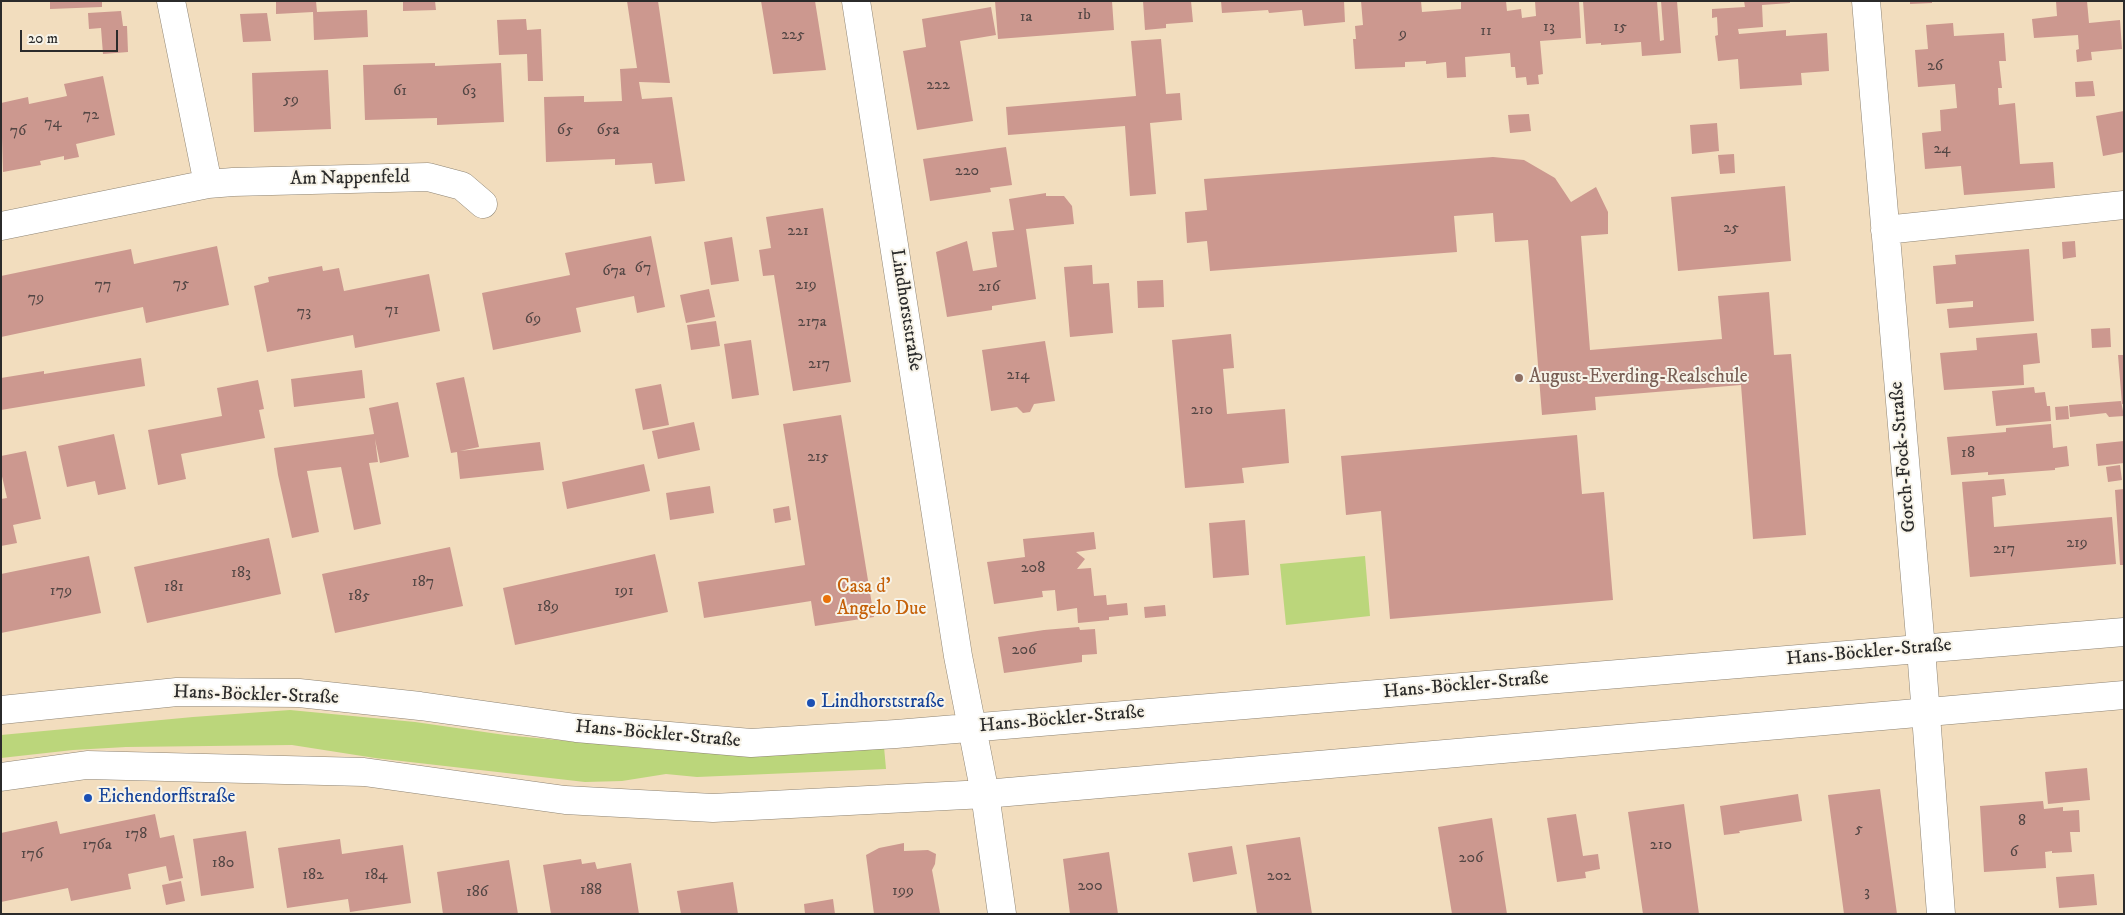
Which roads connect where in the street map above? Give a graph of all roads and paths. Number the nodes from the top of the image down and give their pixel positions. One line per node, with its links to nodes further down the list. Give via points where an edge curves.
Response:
1 (171, 1): 4 (main road)
2 (856, 1): 14 (main road, Lindhorststraße)
3 (1866, 1): 8 (main road, Gorch-Fock-Straße)
4 (208, 184): 5 (main road, Am Nappenfeld, via 428,178 462,186); 7 (main road, Am Nappenfeld)
5 (483, 204)
6 (2124, 205): 8 (main road)
7 (1, 226)
8 (1885, 230): 10 (main road, Gorch-Fock-Straße)
9 (2124, 632): 10 (main road, Hans-Böckler-Straße)
10 (1921, 648): 13 (main road, Gorch-Fock-Straße); 14 (main road, Hans-Böckler-Straße)
11 (2124, 695): 13 (main road)
12 (1, 710): 14 (main road, Hans-Böckler-Straße, via 178,692 299,693 576,728 752,743)
13 (1924, 711): 16 (main road); 18 (main road, Gorch-Fock-Straße)
14 (971, 728): 16 (main road, Lindhorststraße)
15 (1, 777): 16 (main road, via 86,765 364,772 565,800 713,808)
16 (985, 794): 17 (main road, Lindhorststraße)
17 (1002, 914)
18 (1941, 914)

